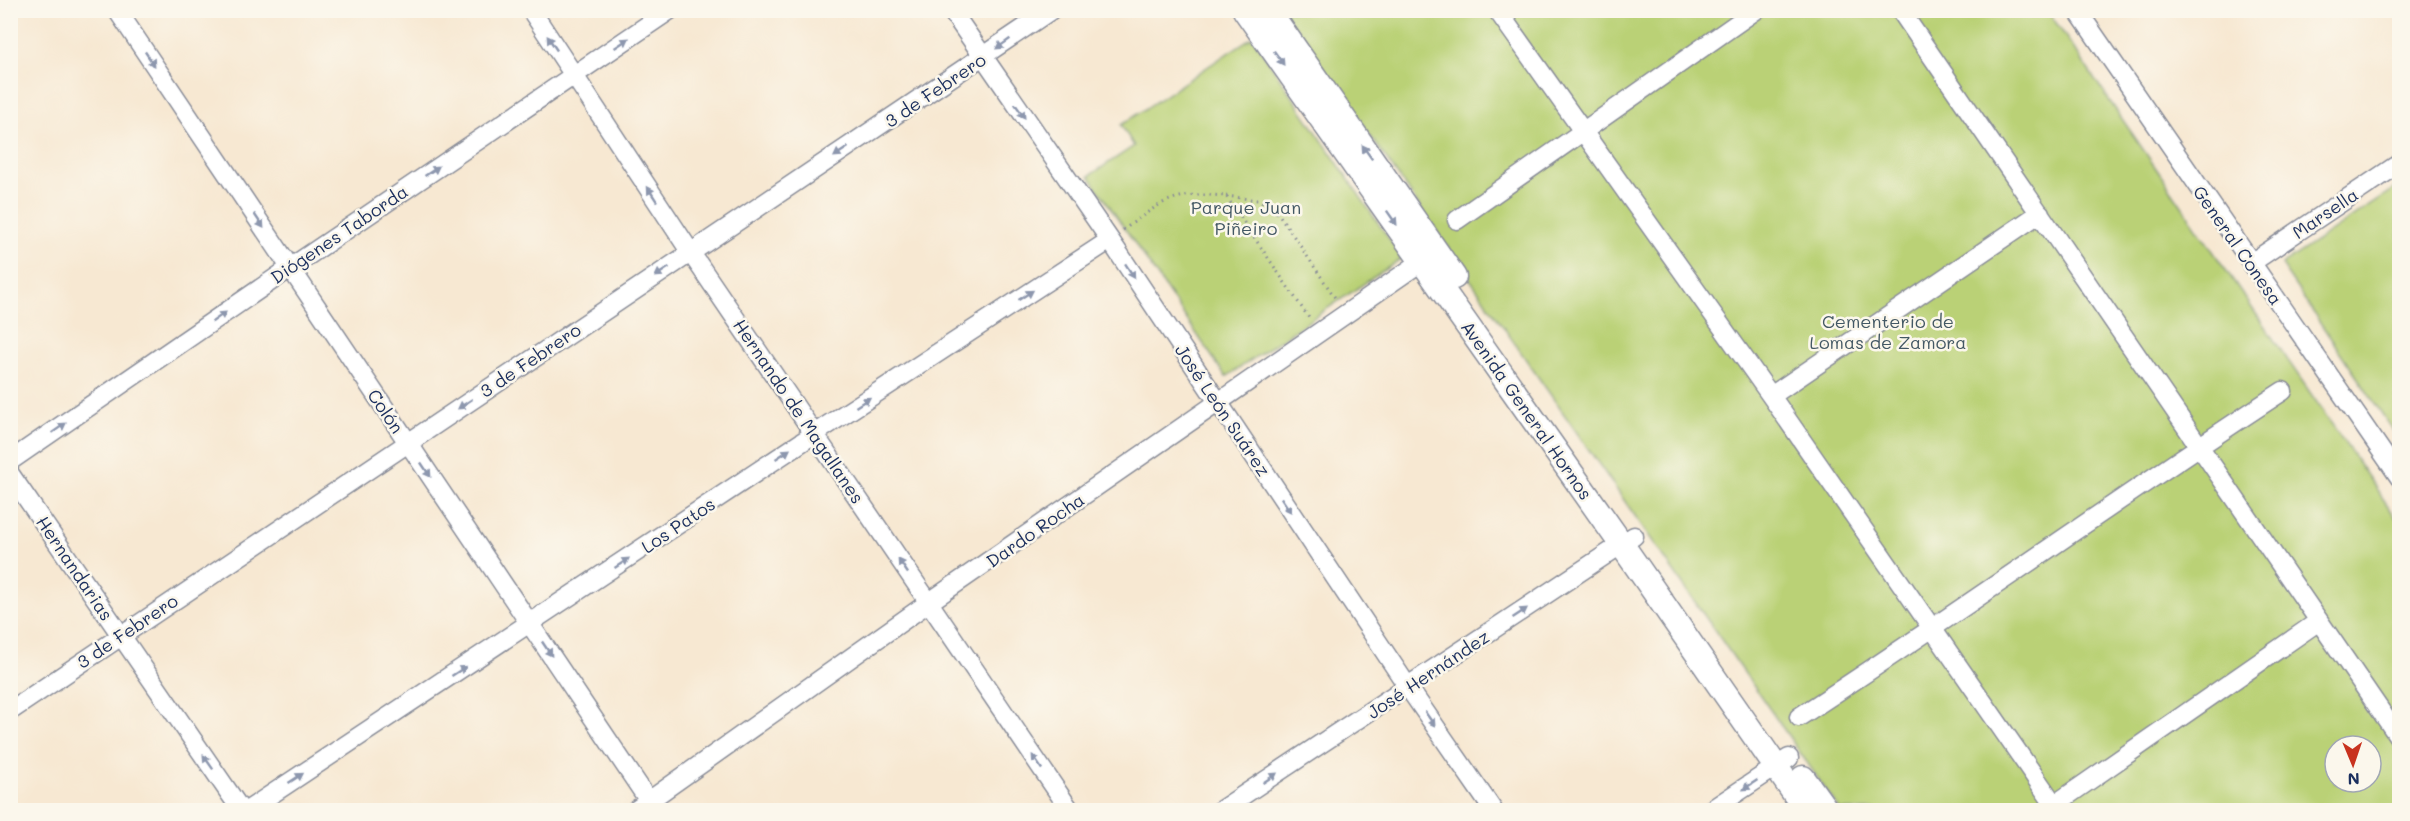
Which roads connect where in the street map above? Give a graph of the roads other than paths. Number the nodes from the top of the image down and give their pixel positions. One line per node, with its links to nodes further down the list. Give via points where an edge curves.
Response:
1 (117, 10): 22 (street, Colón, one-way to 22)
2 (531, 10): 13 (street, Hernando de Magallanes, one-way to 2)
3 (670, 10): 13 (street, Diógenes Taborda, one-way to 3)
4 (951, 10): 12 (street, José León Suárez)
5 (1051, 10): 12 (street, 3 de Febrero, one-way to 12)
6 (1245, 10): 20 (main road, Avenida General Hornos, one-way to 20)
7 (1268, 10): 20 (main road, Avenida General Hornos, one-way to 7)
8 (1497, 10): 14 (street)
9 (1756, 10): 14 (street)
10 (1900, 10): 16 (street)
11 (2077, 10): 21 (street, General Conesa)
12 (983, 58): 18 (street, José León Suárez, one-way to 18); 19 (street, 3 de Febrero, one-way to 19)
13 (574, 75): 19 (street, Hernando de Magallanes, one-way to 13); 22 (street, Diógenes Taborda, one-way to 13)
14 (1583, 130): 17 (street); 24 (street)
15 (2400, 163): 21 (street, Marsella)
16 (2040, 213): 24 (street); 28 (street)
17 (1457, 220)
18 (1110, 240): 25 (street, José León Suárez, one-way to 25); 26 (street, Los Patos, one-way to 18)
19 (691, 253): 26 (street, Hernando de Magallanes); 27 (street, 3 de Febrero, one-way to 27)
20 (1429, 257): 25 (street, Dardo Rocha); 32 (main road, Avenida General Hornos)
21 (2250, 263): 31 (street, General Conesa)
22 (290, 268): 27 (street, Colón); 29 (street, Diógenes Taborda, one-way to 22)
23 (2283, 391): 28 (street)
24 (1771, 396): 36 (street)
25 (1218, 404): 33 (street, Dardo Rocha); 38 (street, José León Suárez, one-way to 38)
26 (814, 434): 33 (street, Hernando de Magallanes, one-way to 26); 35 (street, Los Patos, one-way to 26)
27 (407, 442): 35 (street, Colón, one-way to 35); 37 (street, 3 de Febrero)
28 (2198, 446): 34 (street); 36 (street)
29 (10, 461)
30 (10, 474): 37 (street, Hernandarias)
31 (2400, 478)
32 (1628, 540): 38 (street, José Hernández, one-way to 32); 42 (main road, Avenida General Hornos)
33 (928, 603): 43 (street, Dardo Rocha); 47 (street, Hernando de Magallanes, one-way to 33)
34 (2319, 621): 41 (street); 44 (street)
35 (530, 625): 43 (street, Colón, one-way to 43); 46 (street, Los Patos, one-way to 35)
36 (1933, 630): 40 (street); 44 (street)
37 (121, 636): 39 (street, 3 de Febrero); 45 (street, Hernandarias, one-way to 37)
38 (1408, 687): 48 (street, José Hernández, one-way to 38); 49 (street, José León Suárez, one-way to 49)
39 (10, 711)
40 (1799, 717)
41 (2400, 738)
42 (1783, 763): 50 (street, one-way to 50); 51 (main road, Avenida General Hornos); 52 (main road, Avenida General Hornos)
43 (647, 807)
44 (2056, 808)
45 (241, 810)
46 (248, 810)
47 (1070, 810)
48 (1221, 810)
49 (1493, 810)
50 (1711, 810)
51 (1806, 810)
52 (1826, 810)

